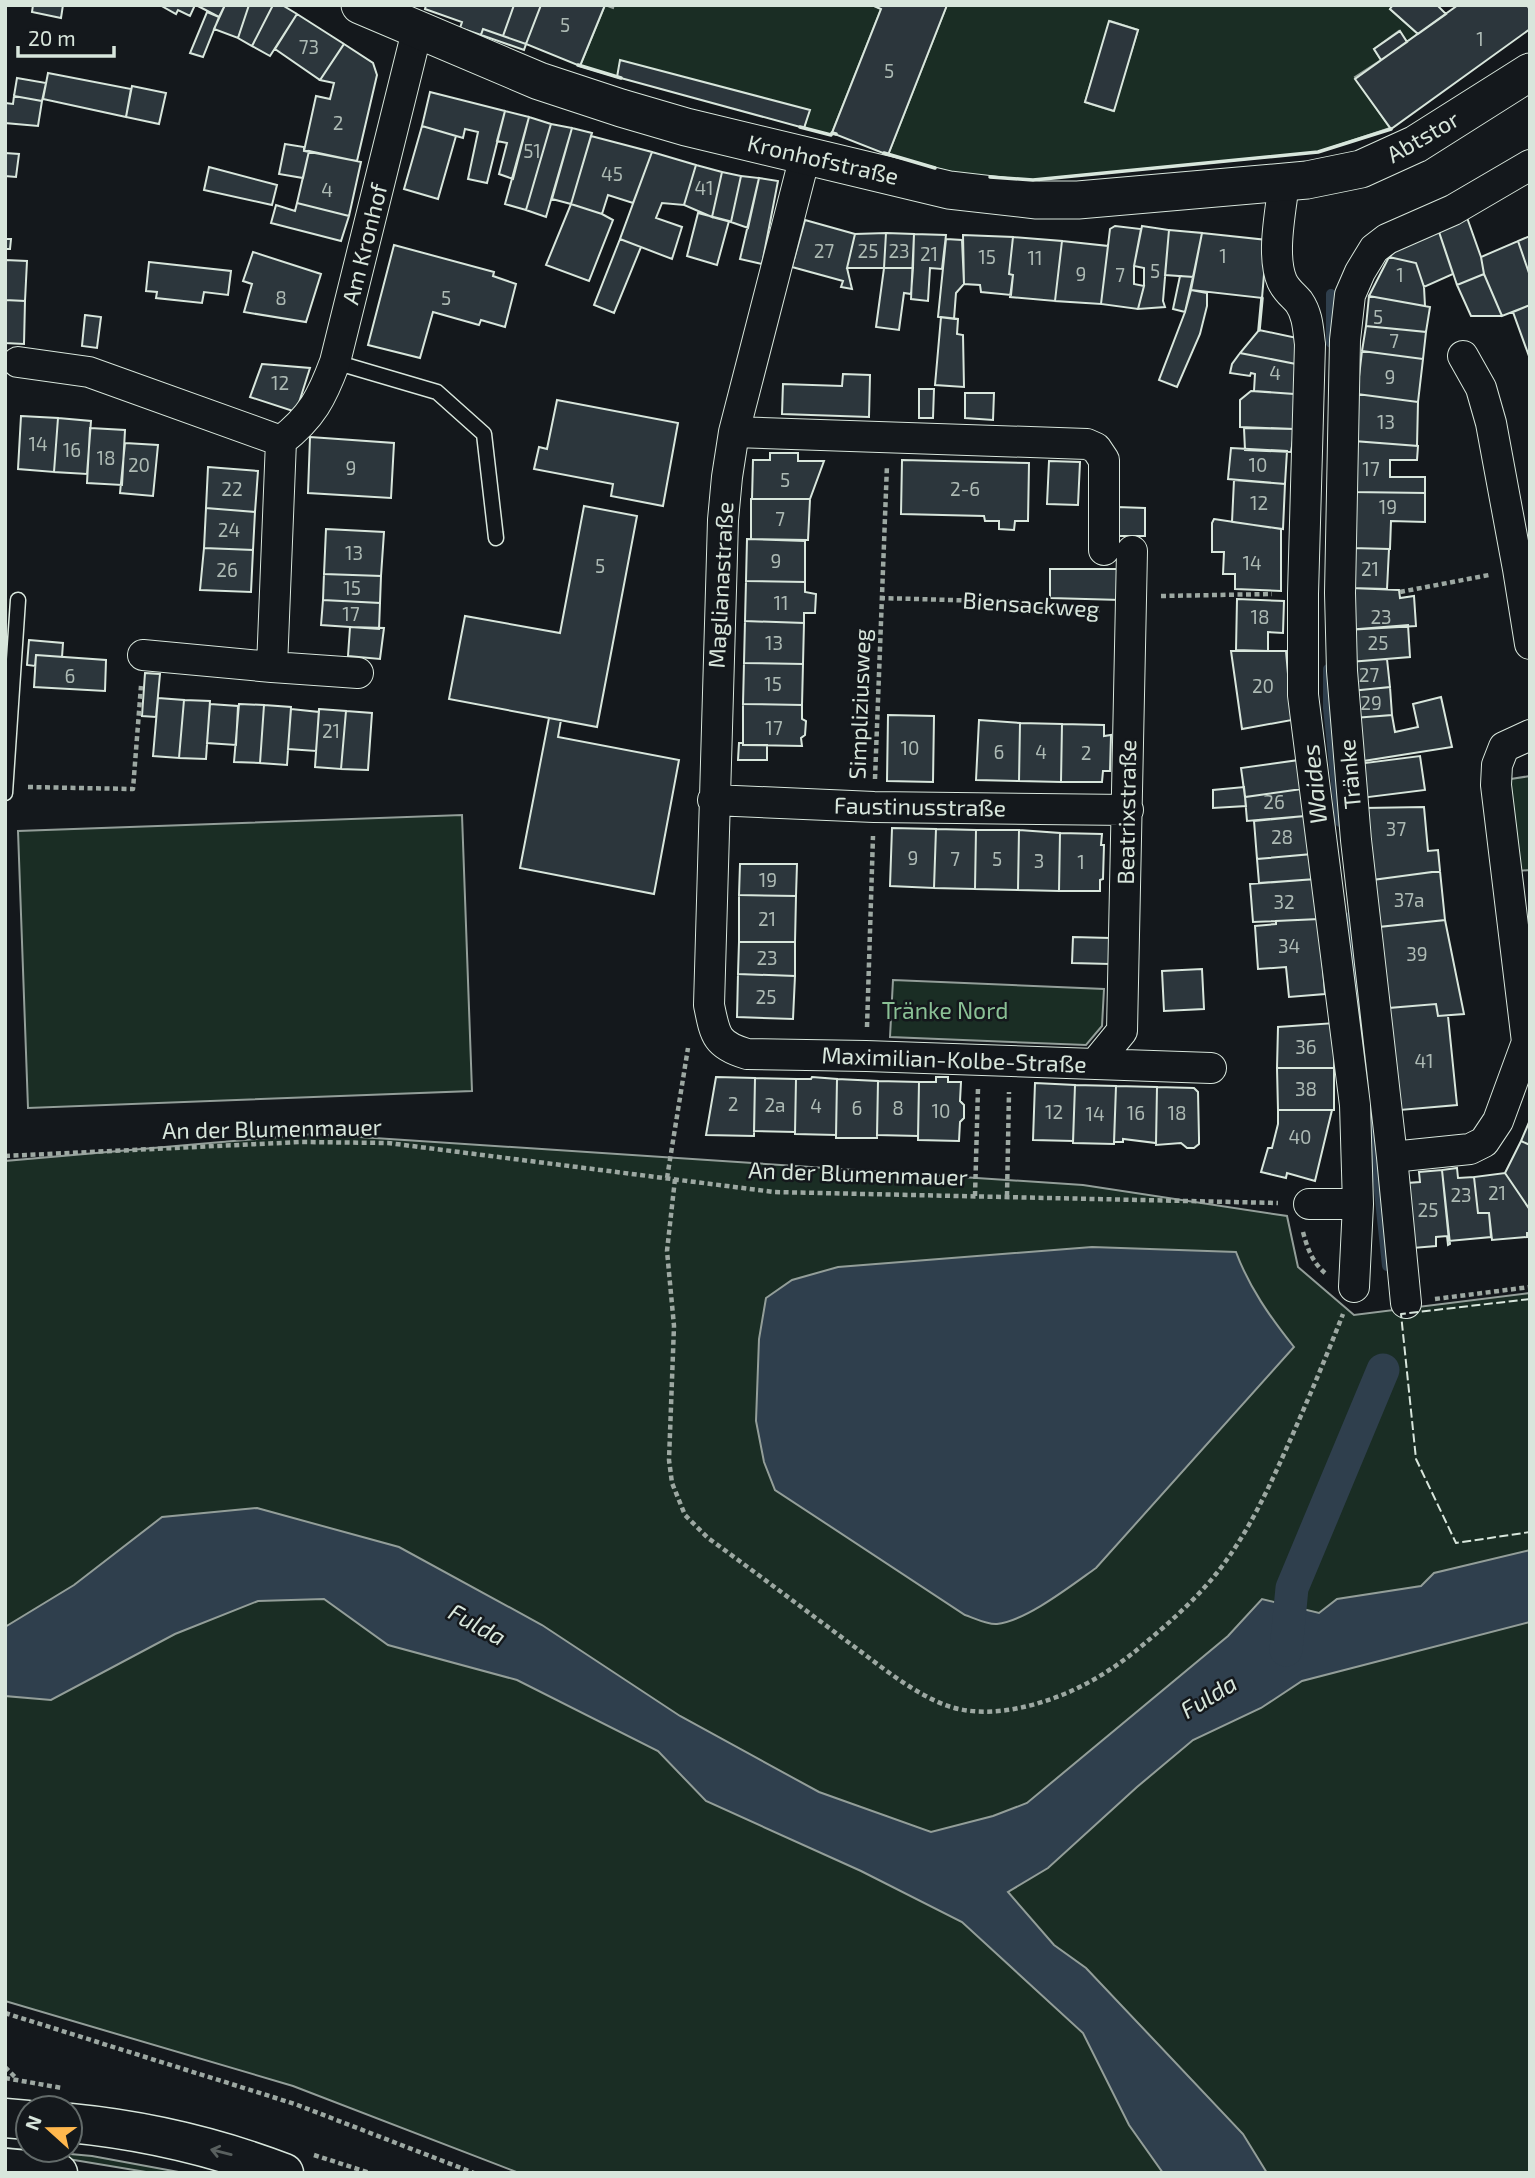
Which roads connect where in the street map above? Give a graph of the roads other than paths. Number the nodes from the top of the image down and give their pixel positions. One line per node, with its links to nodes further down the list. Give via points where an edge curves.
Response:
1 (360, 5): 2 (street, Kronhofstraße)
2 (417, 31): 4 (street, Kronhofstraße, via 539,81 621,108); 9 (street, Am Kronhof)
3 (1530, 72): 6 (street, Abtstor, via 1399,153 1362,169)
4 (805, 156): 6 (street, Kronhofstraße, via 949,190 1037,200); 10 (street, Maglianastraße)
5 (1530, 165): 27 (street, Tränke, via 1453,210 1387,239 1374,249 1350,295 1345,340 1342,671)
6 (1295, 181): 28 (street, Tränke, via 1278,242 1282,281 1307,319 1310,344 1303,695 1355,1105)
7 (1463, 356): 14 (street, via 1481,388 1491,423)
8 (18, 362): 11 (street, via 89,372)
9 (335, 362): 11 (street, Am Kronhof, via 322,396 306,420); 12 (lane, via 437,391 484,434)
10 (734, 432): 21 (street, Maglianastraße, via 723,520); 22 (street, Beatrixstraße, via 1087,444 1096,448 1104,460 1118,551 1132,604)
11 (281, 441): 16 (street)
12 (496, 538)
13 (18, 600): 19 (lane)
14 (1529, 628)
15 (143, 655): 16 (street)
16 (272, 667): 17 (street)
17 (358, 673)
18 (1530, 735): 23 (street, via 1504,747 1497,765 1496,785)
19 (6, 786): 20 (lane)
20 (5, 793)
21 (713, 800): 22 (street, Faustinusstraße); 24 (street, Maglianastraße, via 709,1005)
22 (1128, 810): 25 (street, Beatrixstraße, via 1122,1031)
23 (1520, 894): 27 (street, via 1527,1042 1498,1122 1484,1142 1470,1149)
24 (713, 1024): 25 (street, Maximilian-Kolbe-Straße, via 719,1041 747,1054)
25 (1095, 1064): 26 (street, Maximilian-Kolbe-Straße)
26 (1210, 1068)
27 (1392, 1157): 31 (street, Tränke)
28 (1358, 1204): 29 (street); 30 (street, Tränke)
29 (1300, 1211)
30 (1352, 1291)
31 (1406, 1303)
32 (84, 2124): 35 (main road, one-way to 32, via 242,2157 157,2136)
33 (5, 2168): 34 (main road)
34 (58, 2173)
35 (284, 2173)

